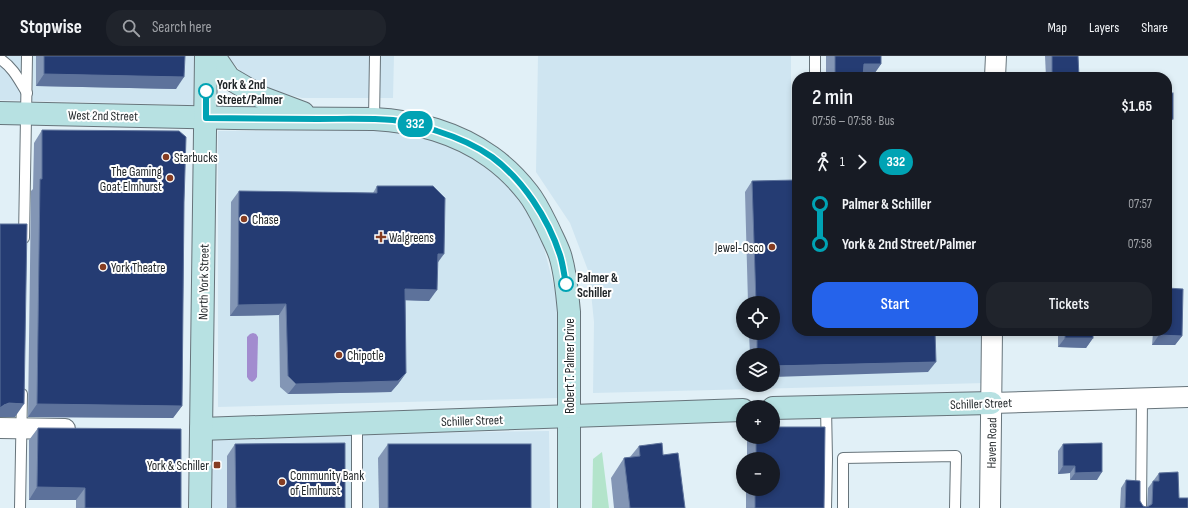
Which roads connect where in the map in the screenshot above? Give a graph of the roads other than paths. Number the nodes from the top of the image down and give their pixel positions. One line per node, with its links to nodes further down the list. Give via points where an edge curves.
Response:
1 (27, 56): 10 (lane)
2 (206, 56): 12 (street, North York Street)
3 (214, 56): 13 (street, via 228,78 263,98)
4 (375, 56): 14 (lane)
5 (815, 56): 8 (lane)
6 (996, 56): 9 (street)
7 (0, 59): 10 (lane, via 16,74)
8 (815, 72)
9 (995, 72)
10 (27, 103): 11 (street, West 2nd Street); 12 (street, West 2nd Street); 15 (lane)
11 (0, 113)
12 (206, 118): 13 (street, Robert T. Palmer Drive); 29 (street, North York Street)
13 (318, 119): 14 (street, Robert T. Palmer Drive)
14 (374, 119): 24 (street, Robert T. Palmer Drive, via 414,124 470,144 492,157 529,195 556,243 566,284 569,312)
15 (24, 244)
16 (992, 336): 20 (street, Haven Road)
17 (22, 380): 27 (lane)
18 (1188, 397): 19 (street, Schiller Street)
19 (1142, 399): 20 (street, Schiller Street); 40 (lane)
20 (991, 403): 21 (street, Schiller Street); 39 (street, Haven Road)
21 (826, 407): 22 (street, Schiller Street); 31 (lane)
22 (780, 408)
23 (736, 410): 24 (street, Schiller Street)
24 (569, 416): 25 (street, Schiller Street); 35 (street, Robert T. Palmer Drive)
25 (357, 424): 29 (street, Schiller Street); 34 (lane)
26 (0, 428): 27 (street)
27 (21, 428): 28 (street); 32 (lane)
28 (84, 429)
29 (201, 429): 33 (street, North York Street)
30 (843, 458): 31 (lane); 37 (lane); 38 (lane, via 956,456)
31 (827, 459): 36 (lane)
32 (20, 508)
33 (200, 508)
34 (358, 508)
35 (569, 508)
36 (826, 508)
37 (843, 508)
38 (955, 508)
39 (990, 508)
40 (1141, 508)

